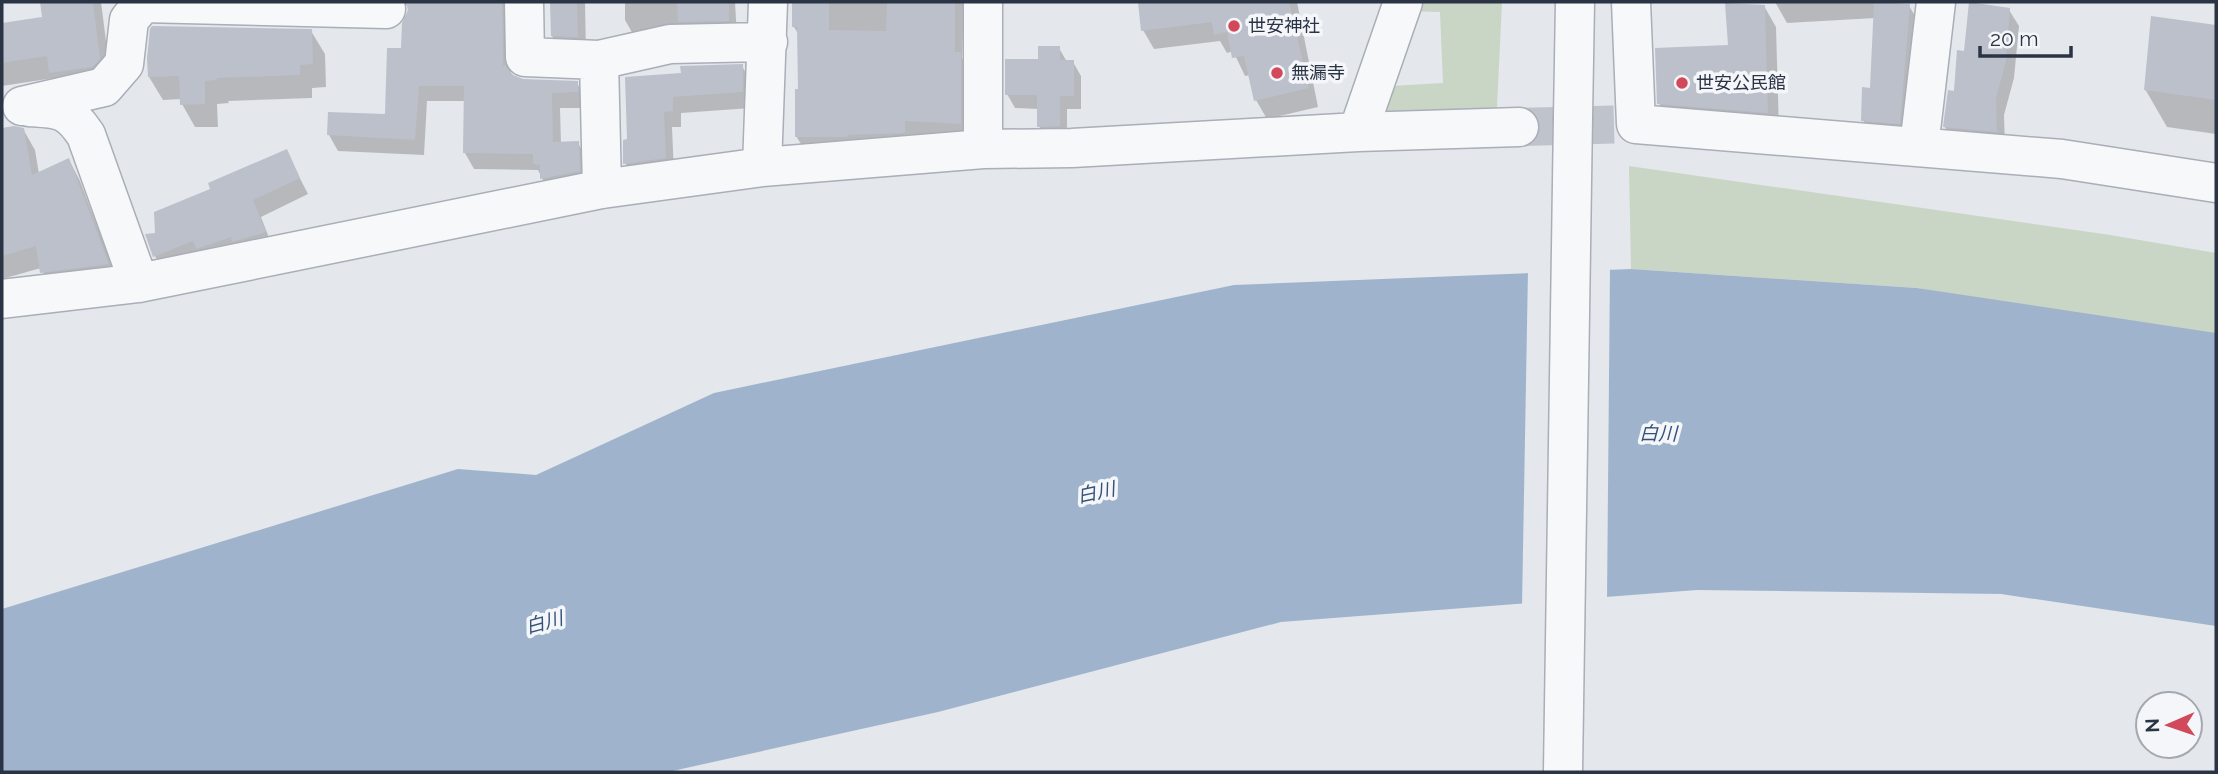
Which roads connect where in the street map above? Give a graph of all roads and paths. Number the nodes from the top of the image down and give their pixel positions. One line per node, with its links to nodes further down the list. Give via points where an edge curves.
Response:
1 (524, 2): 10 (street, via 525,57)
2 (768, 2): 9 (street)
3 (983, 2): 15 (street)
4 (1403, 2): 13 (street)
5 (1575, 2): 21 (street, bridge)
6 (1631, 2): 14 (street, via 1636,124)
7 (1936, 2): 14 (street)
8 (386, 9): 11 (street, via 142,3 130,20 124,64 104,87)
9 (768, 42): 10 (street, via 670,44); 16 (street)
10 (599, 60): 18 (street)
11 (12, 108): 19 (street, via 61,109 75,118 86,135)
12 (1519, 127): 13 (street)
13 (1358, 132): 15 (street)
14 (1919, 147): 17 (street, via 2062,159)
15 (983, 149): 16 (street)
16 (762, 167): 18 (street)
17 (2216, 183)
18 (602, 189): 19 (street)
19 (139, 282): 20 (street)
20 (2, 299)
21 (1563, 772)

